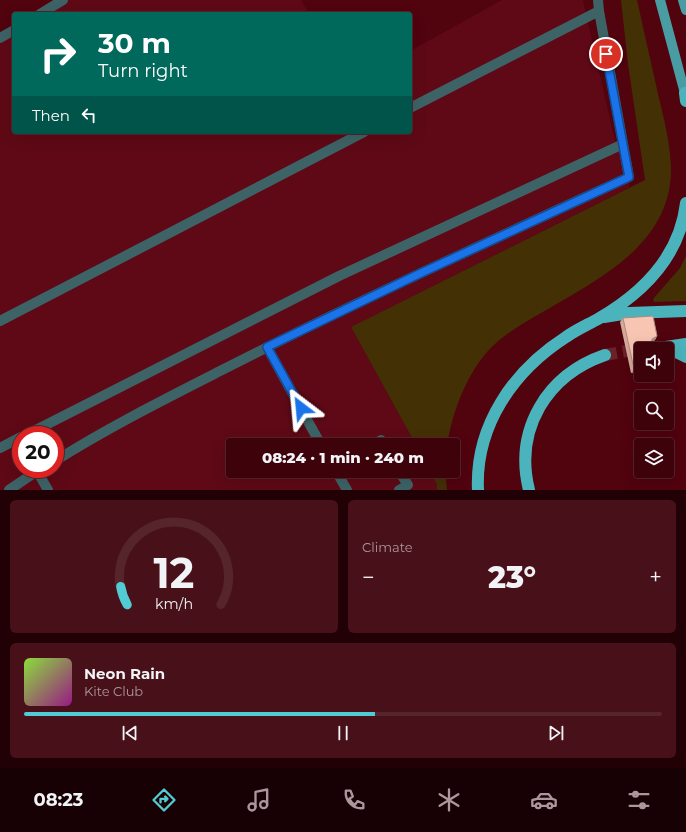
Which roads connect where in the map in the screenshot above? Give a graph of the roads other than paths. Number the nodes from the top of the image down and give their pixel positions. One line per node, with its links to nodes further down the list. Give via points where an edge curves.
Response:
1 (63, 0): 7 (street)
2 (598, 0): 6 (street)
3 (660, 0): 10 (main road)
4 (683, 0): 5 (main road)
5 (686, 10)
6 (599, 11): 11 (street); 13 (street)
7 (43, 12)
8 (12, 31): 9 (street)
9 (0, 38)
10 (686, 97)
11 (412, 107)
12 (360, 134): 17 (street)
13 (623, 144): 19 (street, via 629,177); 22 (street, via 339,276)
14 (686, 203): 16 (highway, via 676,242 661,267 643,287)
15 (686, 311): 16 (highway, via 629,313)
16 (597, 319): 35 (highway, via 542,354 522,373 504,397 490,422 483,442 478,461)
17 (0, 321)
18 (686, 344): 21 (highway, via 661,347)
19 (267, 347): 23 (street); 26 (street, via 100,433)
20 (605, 355): 36 (highway, via 571,371 558,382 540,405 528,445)
21 (686, 357)
22 (44, 426)
23 (317, 438)
24 (12, 442): 25 (street)
25 (0, 448)
26 (64, 455)
27 (27, 478): 31 (street)
28 (43, 478): 32 (street)
29 (340, 478): 33 (street)
30 (404, 478): 34 (street, via 408,485)
31 (9, 490)
32 (48, 490)
33 (347, 490)
34 (399, 490)
35 (478, 490)
36 (529, 490)

